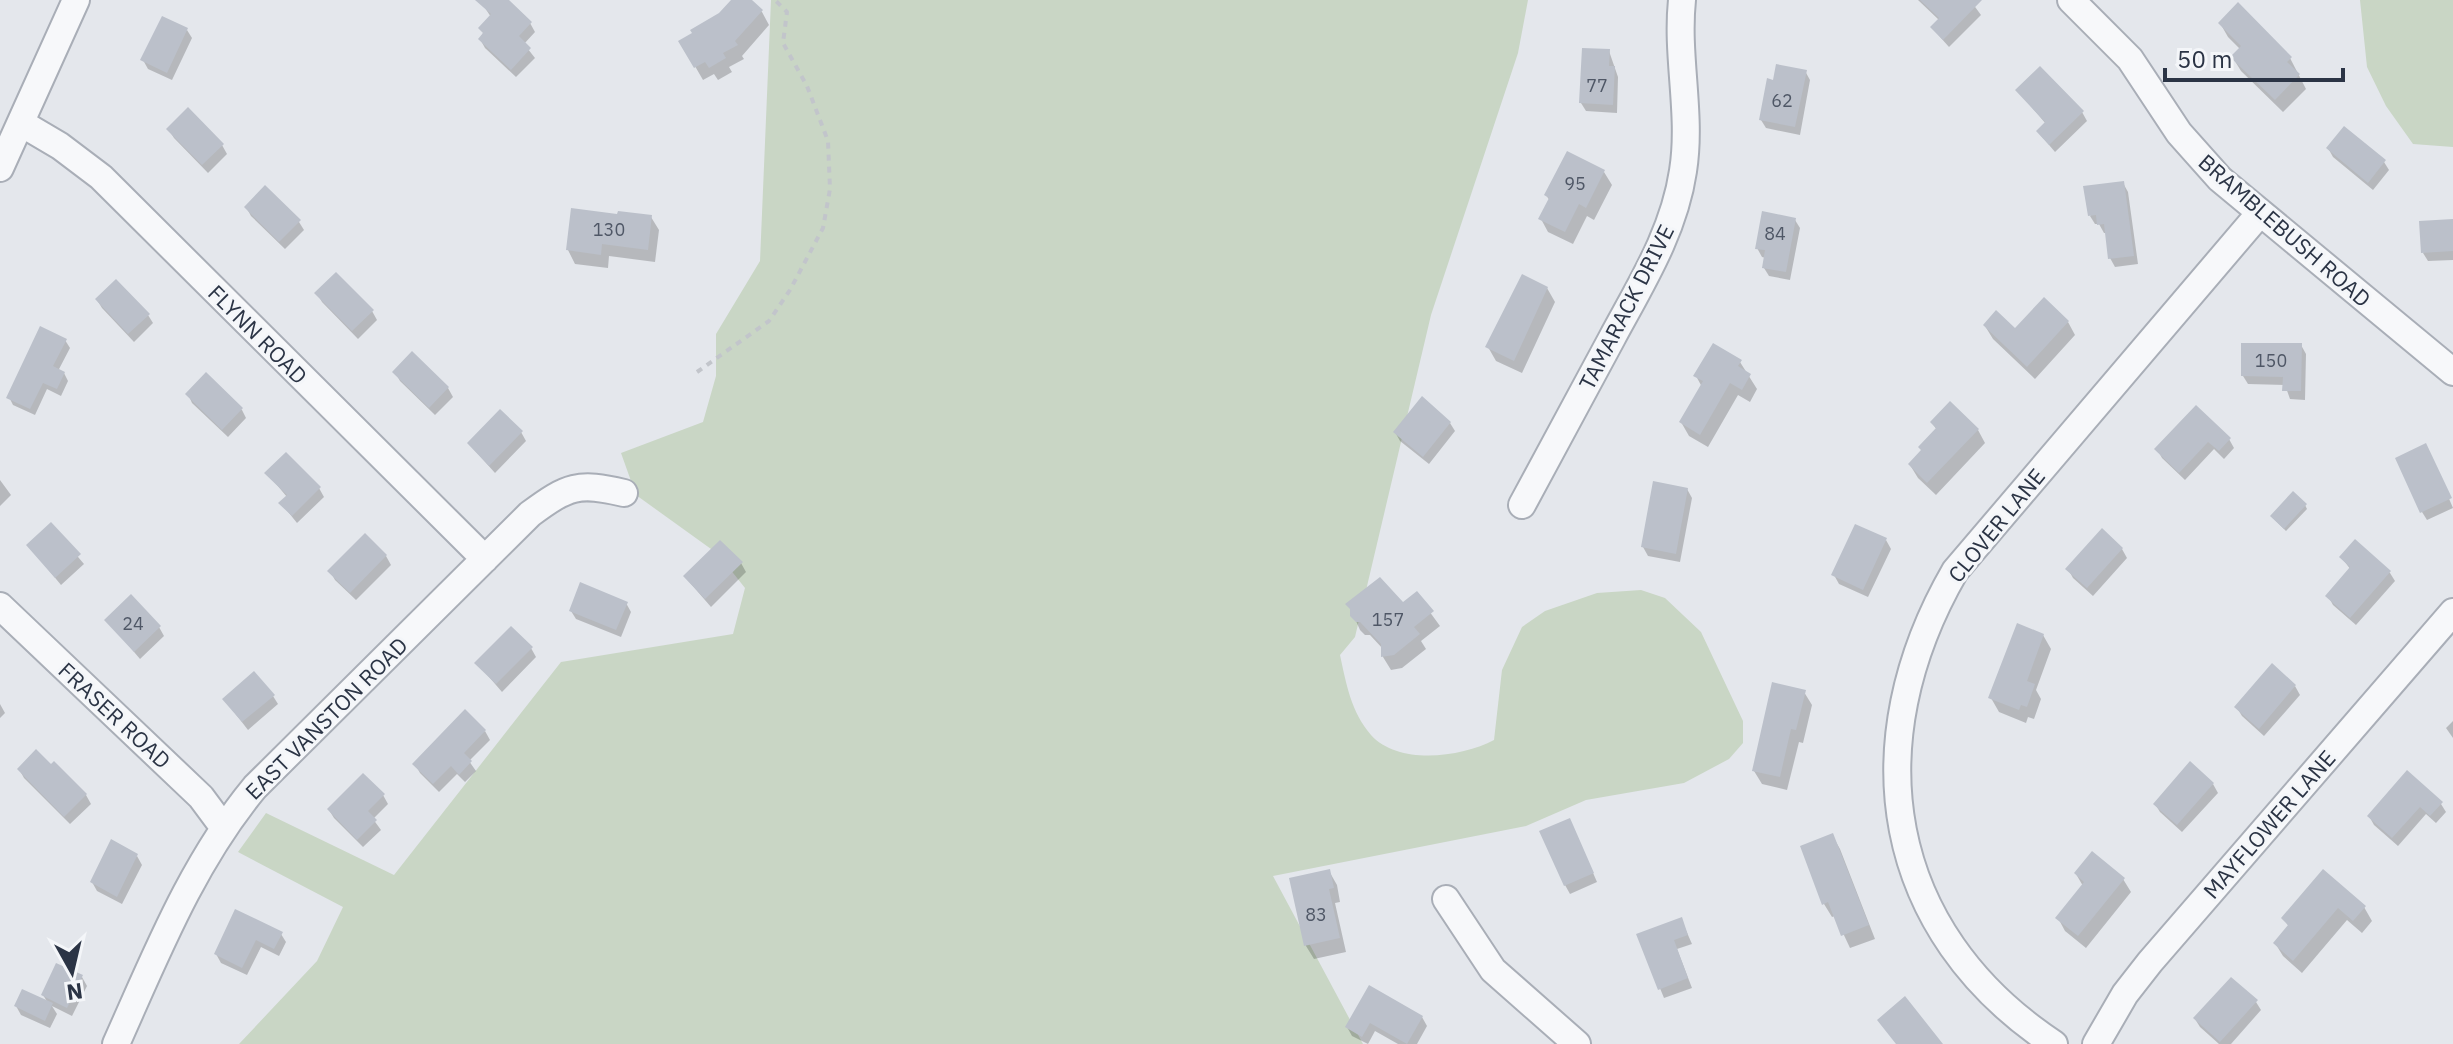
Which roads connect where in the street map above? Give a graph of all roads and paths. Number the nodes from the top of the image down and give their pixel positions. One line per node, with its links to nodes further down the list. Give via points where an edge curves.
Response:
1 (775, 0): 8 (path, via 787,12 783,43 828,141 830,189 823,228 769,321)
2 (1682, 0): 11 (street, TAMARACK DRIVE, via 1686,146 1673,214 1655,258)
3 (2071, 0): 7 (street, BRAMBLEBUSH ROAD, via 2130,59 2200,159)
4 (75, 4): 5 (street)
5 (21, 123): 6 (street); 12 (street, FLYNN ROAD, via 101,177)
6 (0, 168)
7 (2260, 213): 9 (street, BRAMBLEBUSH ROAD); 19 (street, CLOVER LANE, via 1955,571 1932,609 1908,677 1898,731 1897,785 1905,839 1922,890 1947,939 1979,982)
8 (697, 372)
9 (2453, 372)
10 (624, 493): 12 (street, EAST VANSTON ROAD, via 592,485 550,499)
11 (1522, 505)
12 (485, 559): 15 (street, EAST VANSTON ROAD, via 255,787)
13 (0, 606): 15 (street, FRASER ROAD, via 201,797)
14 (2453, 612): 20 (street, MAYFLOWER LANE, via 2150,962)
15 (224, 828): 17 (street, EAST VANSTON ROAD, via 194,874)
16 (1446, 899): 18 (street, via 1493,970)
17 (116, 1044)
18 (1577, 1044)
19 (2054, 1044)
20 (2096, 1044)

